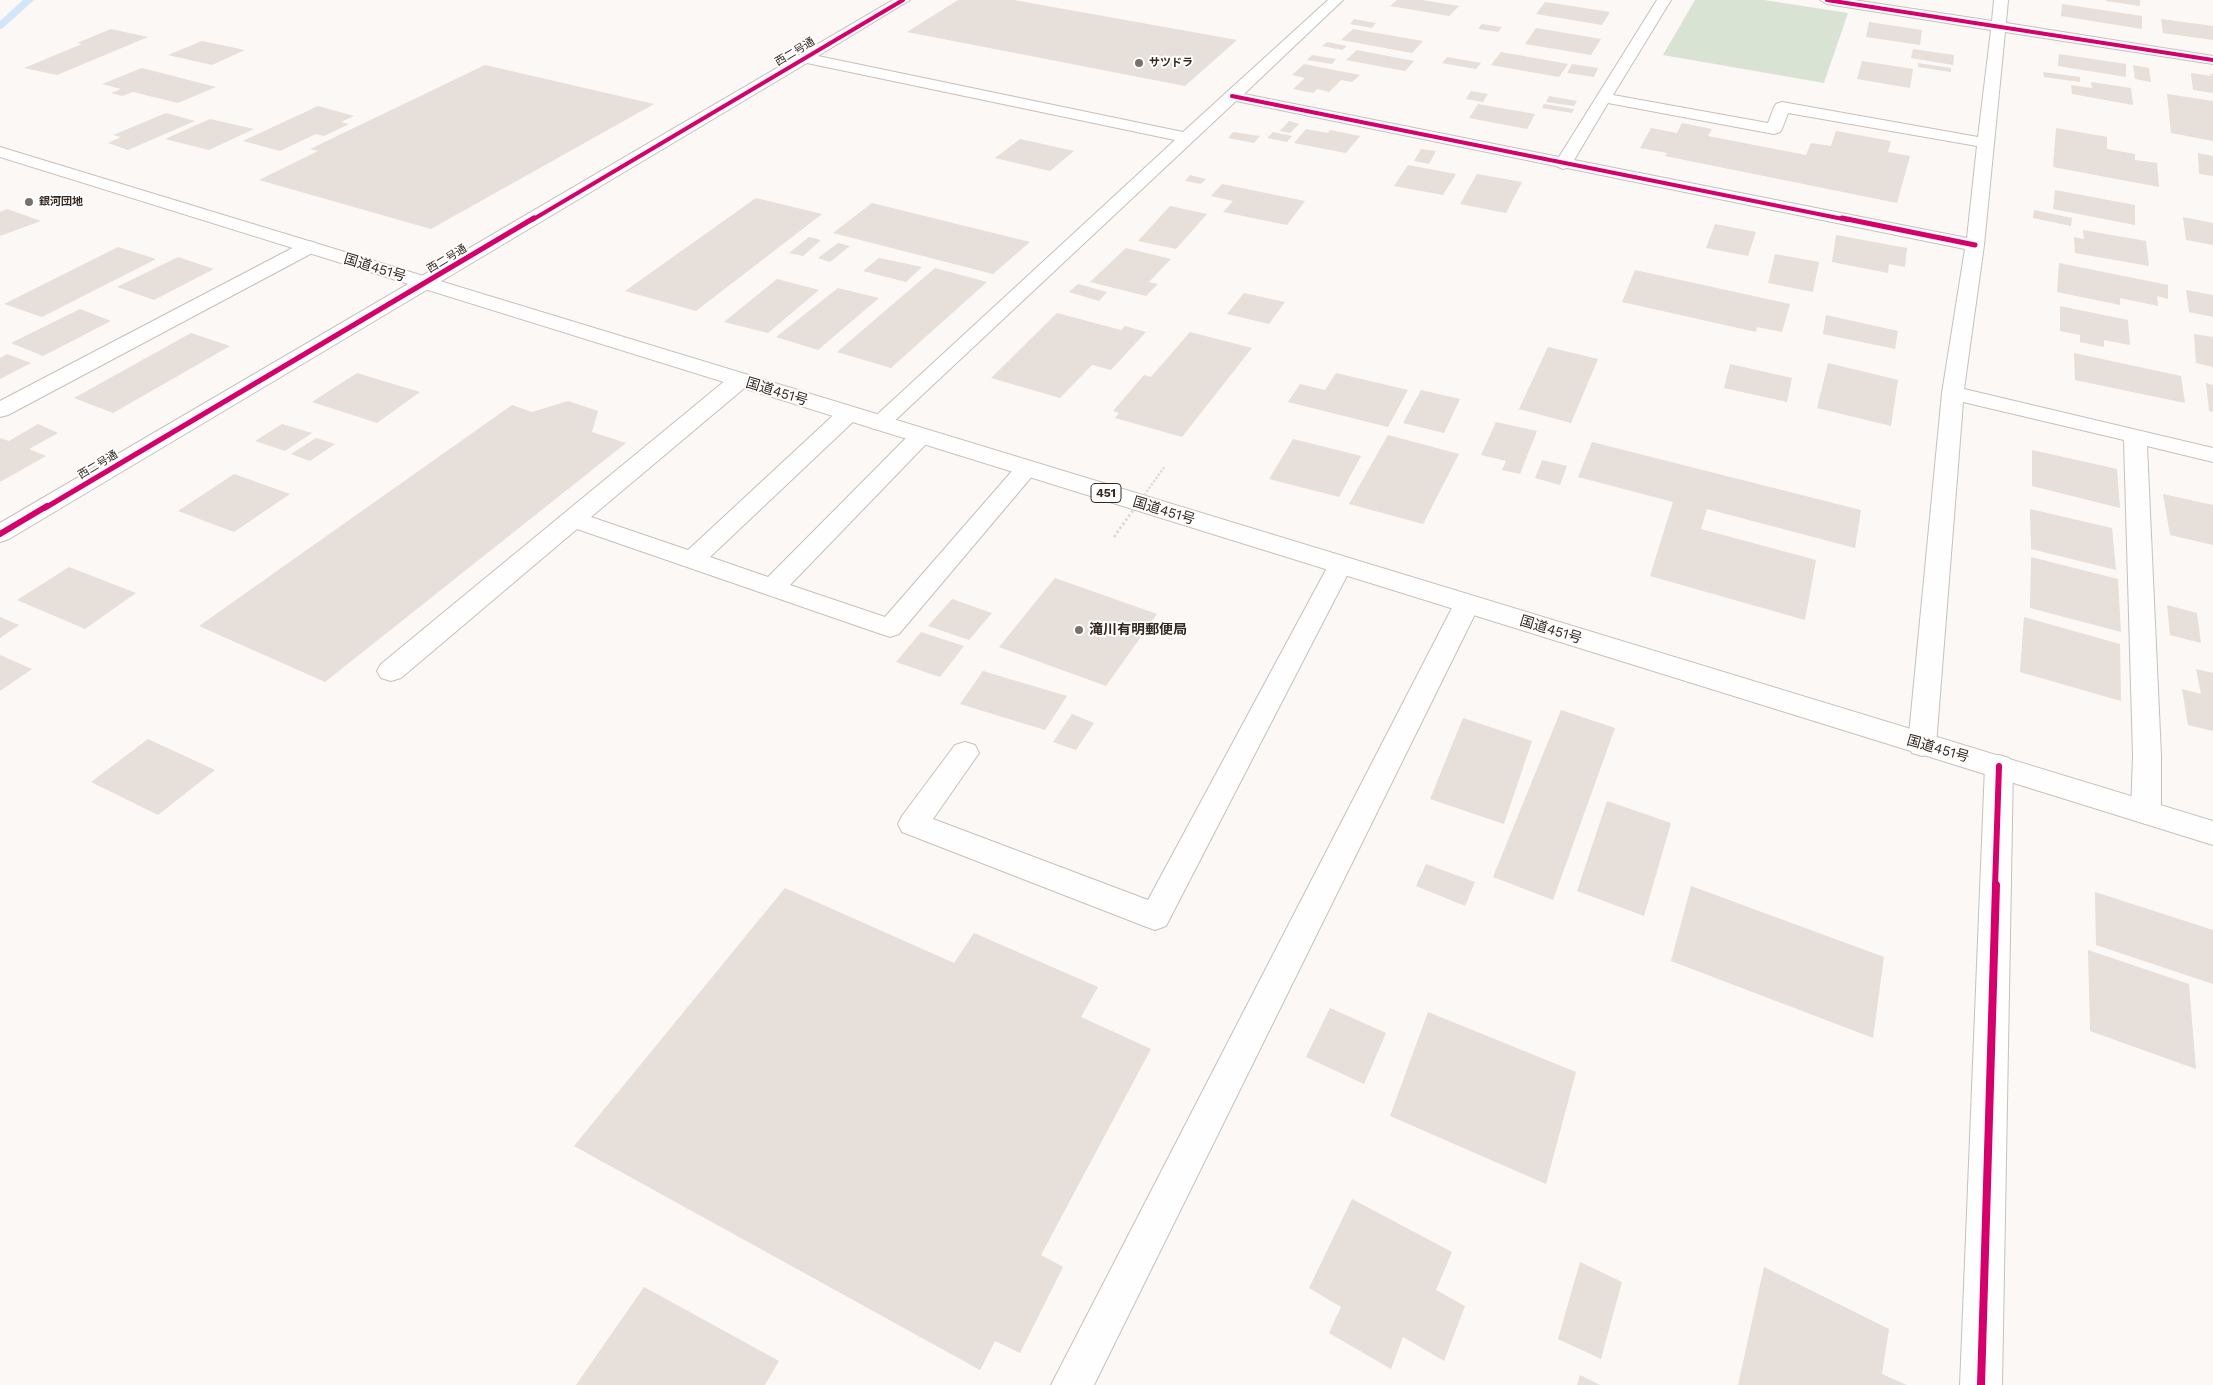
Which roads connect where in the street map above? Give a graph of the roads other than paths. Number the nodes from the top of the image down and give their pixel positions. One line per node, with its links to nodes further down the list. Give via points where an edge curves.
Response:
1 (904, 0): 7 (main road, 西二号通)
2 (1336, 0): 9 (main road)
3 (1664, 0): 10 (main road)
4 (1827, 0): 6 (main road)
5 (2001, 0): 6 (main road)
6 (1998, 26): 8 (main road); 12 (main road)
7 (805, 58): 11 (main road); 17 (main road, 西二号通)
8 (2213, 60)
9 (1232, 96): 11 (main road); 14 (main road)
10 (1604, 98): 12 (main road, via 1774,129 1782,108); 14 (main road)
11 (1187, 138): 22 (main road)
12 (1986, 143): 15 (main road)
13 (0, 152): 16 (main road, 国道451号 / 451)
14 (1563, 164): 15 (main road)
15 (1975, 245): 19 (main road)
16 (309, 248): 17 (main road, 国道451号 / 451); 20 (main road)
17 (425, 284): 18 (main road, 国道451号 / 451); 28 (main road, 西二号通)
18 (740, 380): 21 (main road, 国道451号 / 451); 27 (main road)
19 (1953, 393): 24 (main road); 34 (main road)
20 (0, 410)
21 (848, 414): 22 (main road, 国道451号 / 451); 29 (main road)
22 (879, 423): 23 (main road, 国道451号 / 451)
23 (921, 436): 26 (main road, 国道451号 / 451); 31 (main road)
24 (2135, 436): 25 (main road); 37 (main road, via 2147,756)
25 (2213, 455)
26 (1027, 468): 30 (main road, 国道451号 / 451); 31 (main road, via 890,628)
27 (573, 519): 29 (main road); 33 (main road)
28 (0, 534)
29 (692, 560): 31 (main road)
30 (1340, 566): 32 (main road, 国道451号 / 451); 35 (main road, via 1154,917 914,824)
31 (772, 588)
32 (1467, 604): 34 (main road, 国道451号 / 451); 39 (main road)
33 (391, 671)
34 (1922, 745): 36 (main road, 国道451号 / 451)
35 (965, 753)
36 (1999, 766): 37 (main road, 国道451号 / 451); 40 (main road)
37 (2146, 812): 38 (main road, 国道451号 / 451)
38 (2213, 833)
39 (1072, 1385)
40 (1981, 1385)

